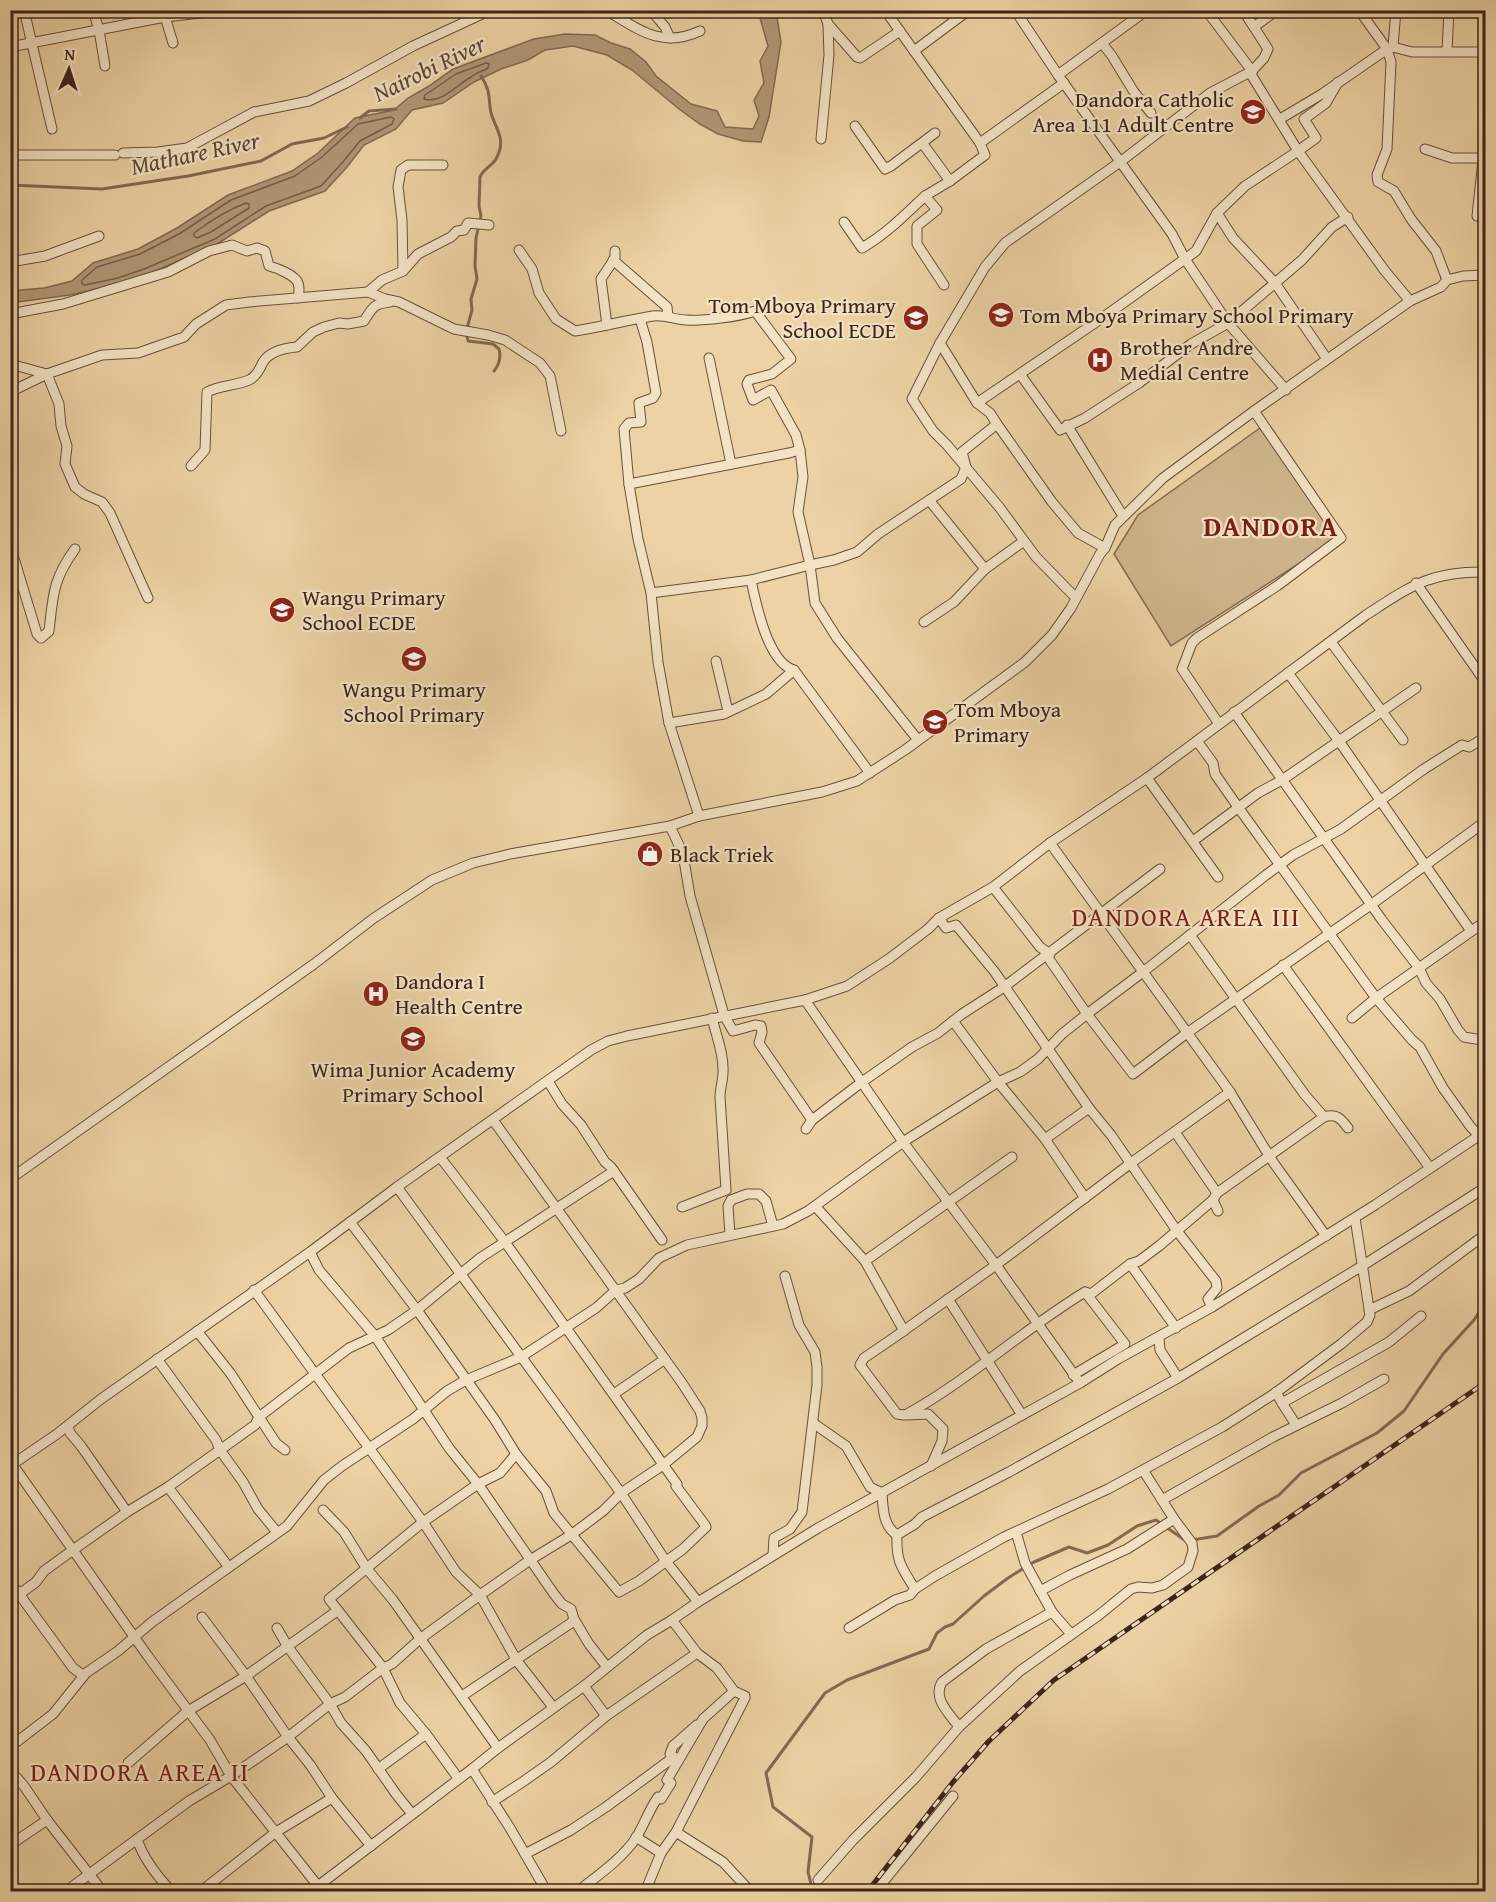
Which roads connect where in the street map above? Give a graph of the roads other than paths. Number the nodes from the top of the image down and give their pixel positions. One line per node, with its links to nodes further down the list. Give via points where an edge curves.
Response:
1 (24, 10): 25 (street)
2 (93, 10): 21 (street)
3 (491, 10): 50 (street, via 412,46 309,101 254,112 187,148 119,154)
4 (606, 10): 24 (street, via 654,37)
5 (651, 10): 24 (street)
6 (885, 10): 23 (street)
7 (969, 10): 30 (street)
8 (1016, 10): 35 (street)
9 (1148, 10): 27 (street)
10 (1206, 10): 34 (street)
11 (1243, 10): 20 (street)
12 (1277, 10): 20 (street)
13 (1359, 10): 29 (street)
14 (1396, 10): 29 (street)
15 (1449, 10): 31 (street)
16 (201, 13): 18 (street)
17 (824, 13): 19 (street)
18 (164, 14): 21 (street); 26 (street)
19 (828, 24): 23 (street, via 861,58); 45 (street)
20 (1254, 27): 34 (street, via 1268,49)
21 (99, 30): 25 (street); 33 (street)
22 (700, 31): 24 (street)
23 (900, 31): 30 (street)
24 (670, 38)
25 (32, 42): 28 (street); 42 (street)
26 (173, 43)
27 (1102, 43): 35 (street); 39 (street)
28 (10, 47)
29 (1390, 48): 31 (street); 36 (street); 67 (street, via 1387,149 1378,182 1394,191 1436,250)
30 (914, 51): 46 (street)
31 (1447, 51): 32 (street)
32 (1485, 52)
33 (105, 66)
34 (1252, 71): 40 (street); 52 (street, via 1210,93)
35 (1061, 79): 46 (street); 52 (street)
36 (1338, 82): 40 (street); 49 (street, via 1326,103 1304,119 1316,138)
37 (1485, 98): 38 (street)
38 (1485, 108)
39 (1151, 113)
40 (1280, 119): 49 (street)
41 (855, 126): 47 (street, via 885,169)
42 (52, 129)
43 (935, 133): 47 (street)
44 (1485, 133): 51 (street)
45 (821, 139)
46 (980, 143): 54 (street, via 985,155)
47 (923, 144): 54 (street)
48 (1425, 149): 51 (street, via 1452,158)
49 (1299, 151): 56 (street, via 1245,186); 58 (street)
50 (10, 155)
51 (1484, 158): 57 (street)
52 (1120, 162): 63 (street, via 1172,234); 79 (street, via 1005,243 985,267)
53 (444, 165): 65 (street, via 408,165 401,170 398,187)
54 (950, 181): 55 (street)
55 (925, 196): 59 (street, via 862,248); 69 (street, via 937,210 917,226 917,244)
56 (1217, 213): 63 (street, via 1196,251); 68 (street, via 1233,238)
57 (1477, 216)
58 (1348, 217): 68 (street, via 1332,227); 72 (street)
59 (844, 222)
60 (483, 224): 65 (street, via 468,223 464,230 418,254)
61 (99, 236): 64 (street, via 45,256)
62 (519, 250): 78 (street, via 556,319 574,331)
63 (1185, 259): 77 (street); 83 (street)
64 (10, 262)
65 (403, 271): 70 (street, via 382,280)
66 (1485, 275): 67 (street)
67 (1447, 280): 72 (street, via 1441,287)
68 (1275, 283): 77 (street); 81 (street)
69 (944, 285)
70 (368, 292): 71 (street); 73 (street)
71 (298, 298): 74 (street, via 296,279 269,266 265,251 247,251 232,245 209,251 168,272 63,304); 84 (street, via 226,305 196,324 184,337 138,353 102,355)
72 (1410, 301): 81 (street)
73 (399, 302): 91 (street, via 454,329 505,340 540,363 550,376); 94 (street, via 378,303 363,322 339,323 313,332 297,347 272,353 250,380 207,392 205,450)
74 (10, 314)
75 (668, 316): 76 (street); 78 (street, via 667,307 614,256 601,279); 92 (street, via 702,320 755,311 791,359 771,374 747,384 753,400 771,390)
76 (640, 320): 78 (street); 96 (street, via 656,393 639,403 641,422 629,423 624,429)
77 (1228, 322): 85 (street); 90 (street, via 1085,418)
78 (607, 325)
79 (940, 343): 87 (street); 95 (street, via 912,399 933,431)
80 (710, 358): 93 (street)
81 (1327, 359): 85 (street)
82 (10, 364): 84 (street)
83 (1020, 374): 87 (street); 90 (street, via 1060,430)
84 (47, 375): 86 (street); 109 (street, via 59,404 67,446 66,464 75,487 102,502 110,513)
85 (1286, 390): 88 (street)
86 (10, 392)
87 (977, 403): 89 (street)
88 (1254, 411): 98 (street, via 1163,478); 122 (street, via 1341,538 1192,643 1182,669)
89 (997, 424): 95 (street, via 962,452); 101 (street, via 1078,533)
90 (1067, 425): 98 (street)
91 (561, 431)
92 (800, 450): 93 (street); 103 (street, via 798,512)
93 (731, 465): 96 (street)
94 (191, 466)
95 (966, 467): 97 (street, via 962,479); 99 (street)
96 (629, 484): 108 (street)
97 (929, 500): 103 (street, via 857,552); 104 (street)
98 (1123, 516): 101 (street)
99 (1024, 541): 104 (street); 110 (street)
100 (10, 545): 102 (street, via 41,638 49,631 53,593 62,568)
101 (1105, 548): 110 (street)
102 (75, 549)
103 (810, 565): 106 (street); 124 (street, via 815,603 837,638)
104 (985, 569): 111 (street, via 954,602)
105 (1485, 572): 107 (street, via 1459,571)
106 (751, 580): 108 (street); 114 (street, via 765,637 786,668)
107 (1416, 583): 112 (street); 116 (street)
108 (651, 593): 121 (street)
109 (148, 597)
110 (1076, 598): 124 (street, via 1052,636 1024,662)
111 (924, 622)
112 (1331, 642): 115 (street); 119 (street)
113 (716, 661): 118 (street)
114 (794, 670): 118 (street, via 766,694); 128 (street)
115 (1288, 673): 120 (street); 127 (street)
116 (1485, 683)
117 (1416, 688): 119 (street)
118 (728, 711): 121 (street)
119 (1383, 711): 125 (street); 127 (street)
120 (1234, 712): 122 (street); 130 (street)
121 (669, 723): 133 (street)
122 (1219, 724): 126 (street)
123 (1485, 737): 131 (street, via 1469,747 1462,745)
124 (918, 740): 128 (street)
125 (1403, 740)
126 (1197, 741): 129 (street); 132 (street)
127 (1339, 741): 130 (street); 131 (street)
128 (870, 773): 133 (street, via 822,792)
129 (1147, 778): 137 (street); 138 (street)
130 (1282, 780): 132 (street); 136 (street)
131 (1381, 802): 136 (street); 140 (street)
132 (1238, 807): 137 (street); 139 (street)
133 (699, 816): 135 (street)
134 (1485, 821): 140 (street)
135 (670, 826): 160 (street, via 683,854 690,896); 187 (street, via 510,854 473,863 432,880)
136 (1324, 838): 139 (street); 144 (street)
137 (1193, 842): 142 (street)
138 (1050, 843): 143 (street); 145 (street)
139 (1280, 865): 149 (street); 150 (street)
140 (1425, 865): 144 (street); 148 (street)
141 (1160, 869): 145 (street)
142 (1218, 877)
143 (993, 887): 146 (street); 151 (street)
144 (1372, 904): 149 (street); 153 (street)
145 (1101, 913): 151 (street); 154 (street)
146 (939, 918): 155 (street, via 946,928 956,925); 158 (street, via 890,958 847,986)
147 (1485, 921): 148 (street)
148 (1471, 931): 153 (street)
149 (1329, 933): 152 (street); 156 (street)
150 (1190, 935): 154 (street); 157 (street)
151 (1048, 955): 155 (street); 159 (street)
152 (1283, 965): 157 (street); 185 (street)
153 (1419, 968): 156 (street); 165 (street, via 1464,1037 1482,1040)
154 (1143, 972): 159 (street); 164 (street)
155 (1004, 987): 163 (street); 166 (street)
156 (1376, 998): 162 (street); 178 (street, via 1420,1047 1470,1126)
157 (1236, 999): 164 (street); 172 (street)
158 (805, 1000): 160 (street); 168 (street)
159 (1087, 1014): 164 (street, via 1133,1074); 166 (street)
160 (724, 1015): 161 (street); 174 (street, via 733,1031 761,1026 759,1043)
161 (712, 1018): 167 (street, via 608,1041); 194 (street, via 724,1073 720,1097 726,1190)
162 (1352, 1018)
163 (953, 1021): 168 (street); 169 (street)
164 (1187, 1033): 170 (street)
165 (1485, 1036)
166 (1049, 1050): 169 (street, via 1020,1072); 171 (street)
167 (548, 1081): 173 (street); 186 (street)
168 (862, 1082): 174 (street); 180 (street)
169 (998, 1082): 179 (street); 180 (street)
170 (1230, 1092): 177 (street); 181 (street)
171 (1089, 1108): 179 (street); 184 (street)
172 (1324, 1117): 175 (street, via 1335,1115); 181 (street)
173 (493, 1120): 182 (street); 195 (street)
174 (812, 1120): 176 (street)
175 (1348, 1128)
176 (806, 1130)
177 (1175, 1132): 184 (street); 190 (street)
178 (1482, 1134): 185 (street)
179 (1045, 1139): 191 (street)
180 (903, 1142): 192 (street); 193 (street)
181 (1270, 1155): 190 (street); 203 (street)
182 (441, 1157): 188 (street); 205 (street)
183 (1012, 1157): 192 (street)
184 (1131, 1163): 191 (street); 200 (street)
185 (1430, 1168): 197 (street)
186 (614, 1171): 195 (street); 204 (street)
187 (10, 1179)
188 (397, 1187): 198 (street); 211 (street)
189 (1485, 1187): 210 (street)
190 (1215, 1196): 196 (street); 200 (street)
191 (1085, 1198): 209 (street)
192 (948, 1202): 207 (street); 209 (street)
193 (815, 1206): 199 (street); 207 (street)
194 (682, 1207)
195 (557, 1208): 205 (street); 214 (street)
196 (1218, 1211)
197 (1354, 1218): 203 (street); 210 (street)
198 (351, 1222): 206 (street); 218 (street)
199 (773, 1226): 202 (street); 202 (street, via 766,1201 759,1194 747,1194 731,1200 728,1206)
200 (1177, 1231): 208 (street); 217 (street, via 1216,1281 1208,1299)
201 (1485, 1233): 219 (street, via 1409,1291)
202 (730, 1235): 214 (street, via 672,1251 659,1258 639,1279)
203 (1326, 1236): 217 (street)
204 (662, 1240)
205 (505, 1242): 211 (street); 222 (street)
206 (310, 1252): 213 (street); 226 (street, via 319,1270)
207 (865, 1261): 225 (street)
208 (1130, 1264): 215 (street, via 1091,1294); 223 (street)
209 (996, 1265): 216 (street); 221 (street)
210 (1362, 1266): 219 (street); 234 (street)
211 (461, 1274): 218 (street); 228 (street)
212 (785, 1276): 245 (street, via 799,1325 815,1352)
213 (254, 1290): 224 (street); 232 (street)
214 (616, 1290): 222 (street); 230 (street)
215 (1085, 1292): 221 (street); 233 (street, via 1125,1344)
216 (948, 1299): 225 (street); 231 (street)
217 (1212, 1307): 223 (street)
218 (417, 1310): 226 (street); 236 (street)
219 (1369, 1310): 238 (street, via 1367,1322)
220 (1421, 1316): 240 (street, via 1389,1342)
221 (1037, 1323): 231 (street); 233 (street)
222 (565, 1328): 228 (street); 239 (street)
223 (1176, 1328): 227 (street)
224 (197, 1331): 229 (street); 244 (street)
225 (904, 1331): 242 (street, via 860,1363 897,1414)
226 (375, 1336): 232 (street, via 349,1348); 241 (street)
227 (1158, 1338): 234 (street, via 1160,1350); 237 (street)
228 (521, 1357): 236 (street); 258 (street)
229 (157, 1359): 247 (street); 249 (street)
230 (665, 1359): 239 (street); 252 (street, via 700,1411 702,1425 697,1437)
231 (987, 1361): 242 (street); 243 (street)
232 (315, 1375): 244 (street); 248 (street)
233 (1073, 1376): 237 (street)
234 (1178, 1378): 267 (street)
235 (1384, 1379): 246 (street)
236 (466, 1380): 241 (street); 251 (street)
237 (1080, 1383): 243 (street)
238 (1276, 1392): 240 (street); 255 (street)
239 (614, 1394): 252 (street)
240 (1282, 1403): 246 (street)
241 (425, 1410): 248 (street); 256 (street)
242 (904, 1415): 254 (street, via 928,1414 943,1430)
243 (1022, 1415): 254 (street)
244 (259, 1417): 249 (street, via 255,1425); 250 (street)
245 (813, 1423): 259 (street, via 846,1446 870,1487); 270 (street, via 802,1512 790,1529 774,1538)
246 (1296, 1425): 260 (street)
247 (68, 1426): 253 (street); 262 (street)
248 (368, 1448): 264 (street); 289 (street, via 324,1480 277,1534)
249 (220, 1449): 257 (street); 265 (street)
250 (285, 1450)
251 (516, 1454): 256 (street, via 500,1473); 268 (street, via 546,1491 554,1513)
252 (663, 1464): 258 (street); 272 (street, via 706,1526 684,1549)
253 (12, 1465): 269 (street)
254 (931, 1466): 259 (street)
255 (1143, 1470): 260 (street); 266 (street)
256 (478, 1484): 264 (street); 271 (street)
257 (168, 1487): 262 (street); 273 (street)
258 (621, 1493): 268 (street); 272 (street)
259 (882, 1493): 267 (street, via 884,1516); 270 (street)
260 (1162, 1500): 263 (street)
261 (323, 1510): 274 (street, via 344,1532)
262 (127, 1512): 269 (street)
263 (1173, 1519): 277 (street, via 1127,1549); 288 (street, via 1192,1543 1188,1567 1163,1585 1131,1589)
264 (423, 1522): 274 (street); 279 (street, via 456,1572)
265 (276, 1531)
266 (1016, 1532): 276 (street); 277 (street)
267 (897, 1534): 276 (street, via 899,1564)
268 (571, 1535): 271 (street); 272 (street, via 619,1592)
269 (73, 1550): 278 (street); 289 (street)
270 (772, 1555): 280 (street)
271 (530, 1560): 279 (street); 284 (street, via 561,1604 571,1609)
272 (665, 1560): 280 (street)
273 (225, 1562)
274 (367, 1569): 281 (street, via 329,1599); 290 (street)
275 (10, 1586): 278 (street)
276 (915, 1588): 287 (street, via 910,1595)
277 (1040, 1592): 282 (street)
278 (21, 1593): 296 (street)
279 (480, 1595): 290 (street); 293 (street)
280 (698, 1602): 285 (street)
281 (338, 1611): 291 (street); 295 (street)
282 (1052, 1612): 288 (street); 305 (street, via 986,1649 942,1682 939,1700)
283 (202, 1617): 297 (street)
284 (574, 1619): 293 (street); 294 (street)
285 (672, 1620): 292 (street); 294 (street)
286 (277, 1628): 291 (street)
287 (849, 1628)
288 (1071, 1634): 305 (street, via 1020,1671)
289 (135, 1637): 303 (street); 308 (street, via 86,1673 53,1714)
290 (420, 1639): 295 (street); 300 (street)
291 (288, 1647): 297 (street); 301 (street)
292 (697, 1653): 299 (street, via 717,1668); 304 (street)
293 (517, 1661): 300 (street); 302 (street)
294 (607, 1667): 298 (street)
295 (383, 1668): 301 (street); 306 (street, via 400,1703)
296 (80, 1673)
297 (246, 1676): 303 (street); 307 (street)
298 (584, 1686): 302 (street); 304 (street)
299 (735, 1691): 310 (street, via 703,1719); 323 (street, via 745,1695 744,1701)
300 (462, 1696): 309 (street)
301 (330, 1704): 307 (street); 312 (street)
302 (553, 1707): 309 (street)
303 (188, 1711): 311 (street); 315 (street)
304 (606, 1716): 319 (street, via 551,1762)
305 (959, 1727): 331 (street)
306 (426, 1734): 312 (street); 316 (street)
307 (288, 1737): 315 (street); 318 (street)
308 (10, 1747)
309 (498, 1748): 313 (street)
310 (676, 1759): 324 (street, via 667,1780 671,1783 661,1799 658,1797); 329 (street, via 571,1830)
311 (128, 1763)
312 (378, 1769): 320 (street)
313 (472, 1769): 316 (street); 319 (street)
314 (10, 1770): 321 (street)
315 (231, 1776): 322 (street); 325 (street)
316 (458, 1778): 320 (street)
317 (953, 1796): 333 (street)
318 (332, 1798): 322 (street); 327 (street)
319 (492, 1802): 329 (street)
320 (412, 1814): 327 (street)
321 (47, 1820): 326 (street); 330 (street)
322 (276, 1832): 332 (street); 337 (street)
323 (676, 1832): 328 (street); 341 (street, via 723,1862)
324 (636, 1837): 328 (street); 339 (street, via 615,1862)
325 (137, 1839): 330 (street); 336 (street)
326 (10, 1845)
327 (371, 1846): 332 (street)
328 (661, 1853): 340 (street)
329 (525, 1854): 338 (street)
330 (90, 1874): 334 (street); 335 (street)
331 (818, 1880)
332 (314, 1890)
333 (876, 1891)
334 (65, 1892)
335 (103, 1892)
336 (172, 1892)
337 (200, 1892)
338 (547, 1892)
339 (578, 1892)
340 (645, 1892)
341 (751, 1892)

